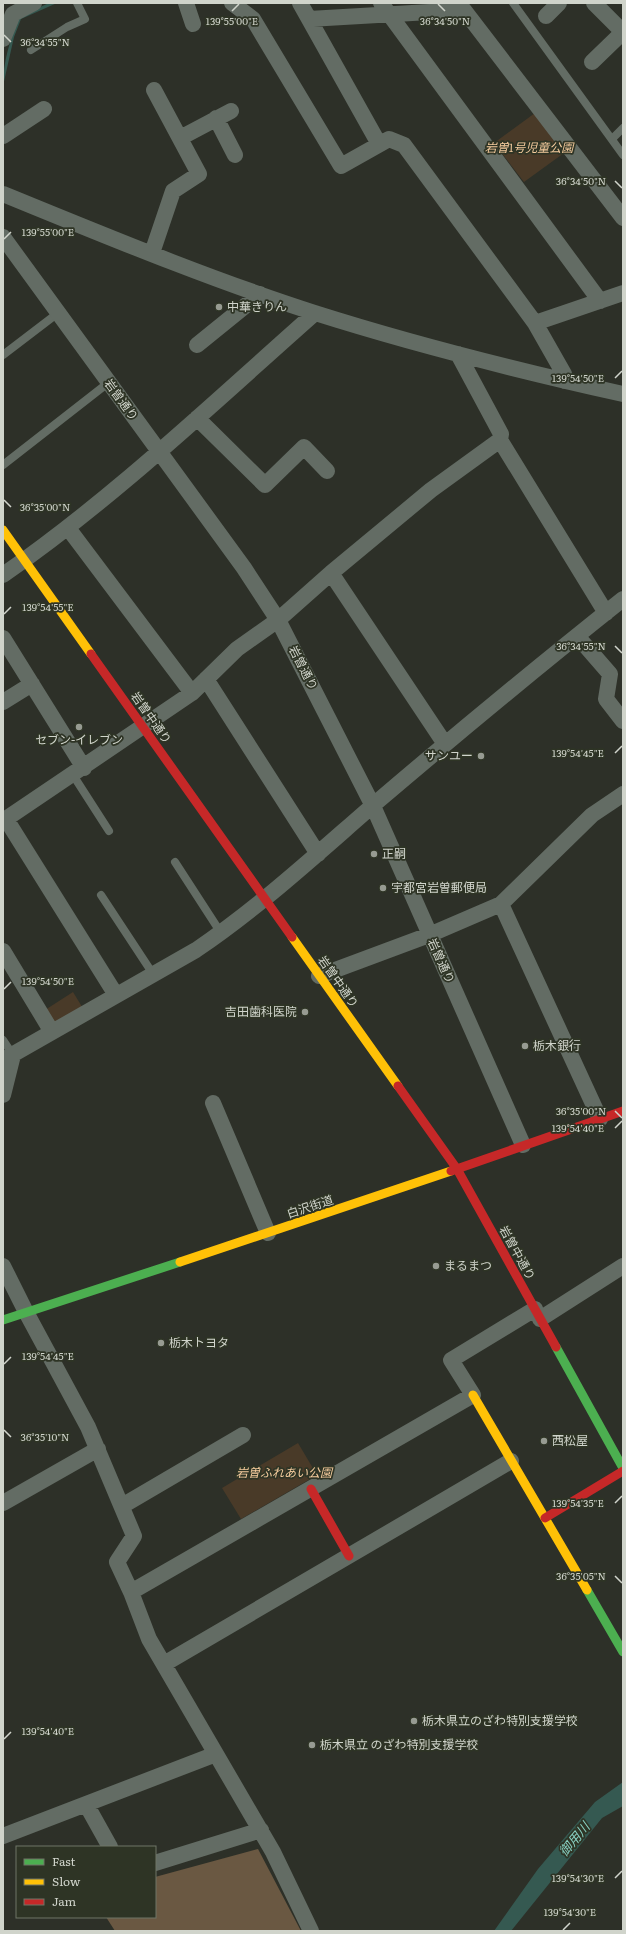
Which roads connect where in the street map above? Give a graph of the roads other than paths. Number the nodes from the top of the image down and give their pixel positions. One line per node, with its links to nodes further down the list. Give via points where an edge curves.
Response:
1 (34, 3): 15 (street, via 14,14)
2 (77, 3): 16 (lane, via 84,19)
3 (186, 3): 13 (street)
4 (232, 3): 26 (street, via 252,19 341,166)
5 (300, 3): 12 (street)
6 (513, 3): 25 (lane)
7 (559, 3): 11 (street)
8 (594, 3): 14 (street)
9 (461, 6): 10 (street); 30 (street)
10 (385, 8): 12 (street); 35 (street)
11 (546, 16)
12 (309, 19): 26 (street)
13 (193, 24)
14 (623, 32): 17 (street)
15 (3, 39)
16 (31, 50)
17 (592, 62)
18 (154, 90): 24 (street)
19 (44, 109): 23 (street)
20 (231, 111): 21 (street)
21 (216, 118): 24 (street); 27 (street)
22 (623, 128): 25 (lane)
23 (3, 136)
24 (180, 138): 32 (street, via 199,174 173,191)
25 (612, 139): 28 (lane)
26 (379, 144): 38 (street, via 389,139 404,146)
27 (235, 155)
28 (623, 155)
29 (3, 194): 32 (street)
30 (623, 218)
31 (3, 237): 36 (street, 岩曽通り)
32 (152, 253): 34 (street)
33 (623, 293): 35 (street)
34 (260, 294): 37 (street); 39 (street)
35 (600, 301): 38 (street)
36 (58, 313): 41 (lane); 43 (street, 岩曽通り)
37 (315, 313): 40 (street); 45 (street)
38 (535, 324): 42 (street)
39 (197, 345)
40 (458, 354): 42 (street); 46 (street, via 501,434)
41 (3, 355)
42 (566, 381): 44 (street)
43 (108, 383): 47 (street, 岩曽通り); 48 (lane)
44 (623, 394)
45 (197, 418): 47 (street); 49 (street, via 265,485 304,447)
46 (500, 440): 53 (street, via 431,490); 56 (street)
47 (158, 452): 50 (street); 57 (street, 岩曽通り, via 244,568)
48 (3, 465)
49 (327, 471)
50 (68, 528): 52 (street); 62 (street)
51 (3, 530): 52 (street, 岩曽中通り)
52 (24, 560): 54 (street); 65 (street, 岩曽中通り)
53 (331, 573): 57 (street); 66 (street)
54 (3, 575)
55 (623, 599): 56 (street)
56 (606, 613): 58 (street)
57 (278, 620): 60 (street, via 237,649); 69 (street, 岩曽通り)
58 (577, 636): 64 (street, via 610,674 606,699); 66 (street)
59 (3, 638): 61 (street)
60 (206, 679): 62 (street); 72 (street)
61 (32, 684): 63 (street); 67 (street)
62 (192, 693): 65 (street)
63 (3, 702)
64 (623, 721)
65 (142, 727): 67 (street); 75 (street, 岩曽中通り)
66 (445, 744): 69 (street)
67 (79, 771): 70 (street); 71 (lane)
68 (623, 794): 76 (street, via 592,815)
69 (373, 806): 72 (street); 78 (street, 岩曽通り)
70 (4, 820): 82 (street)
71 (109, 831)
72 (318, 854): 75 (street)
73 (175, 862): 77 (lane)
74 (101, 896): 80 (lane)
75 (265, 899): 77 (street); 81 (street, 岩曽中通り)
76 (501, 904): 78 (street); 89 (street)
77 (220, 933): 80 (street)
78 (429, 935): 81 (street); 90 (street, 岩曽通り)
79 (3, 951): 83 (street)
80 (153, 974): 82 (street)
81 (319, 976): 91 (street, 岩曽中通り)
82 (116, 996): 83 (street)
83 (52, 1032): 85 (street)
84 (3, 1040): 85 (lane)
85 (8, 1058): 86 (street)
86 (3, 1095)
87 (213, 1102): 92 (street)
88 (623, 1111): 89 (street, 白沢街道)
89 (600, 1119): 90 (street, 白沢街道)
90 (523, 1145): 91 (street, 白沢街道)
91 (457, 1169): 92 (street, 白沢街道); 96 (street, 岩曽中通り)
92 (268, 1233): 95 (street, 白沢街道)
93 (3, 1266): 95 (street)
94 (623, 1266): 96 (street)
95 (26, 1312): 97 (street, 白沢街道); 100 (street)
96 (537, 1314): 98 (street, via 451,1360); 102 (street, 岩曽中通り)
97 (3, 1320)
98 (473, 1395): 101 (street); 103 (street)
99 (244, 1434): 105 (street)
100 (98, 1449): 104 (street); 105 (street)
101 (511, 1461): 106 (street); 107 (street)
102 (623, 1469): 106 (street)
103 (311, 1489): 107 (street); 108 (street)
104 (3, 1503)
105 (122, 1506): 108 (street, via 134,1536 117,1562)
106 (545, 1518): 109 (street)
107 (349, 1556): 110 (street)
108 (131, 1592): 110 (street, via 149,1638)
109 (623, 1652)
110 (164, 1664): 111 (street)
111 (216, 1754): 112 (street); 113 (street)
112 (86, 1804): 114 (street); 115 (street)
113 (261, 1830): 116 (street); 117 (street)
114 (3, 1836)
115 (109, 1846)
116 (156, 1863)
117 (311, 1931)

